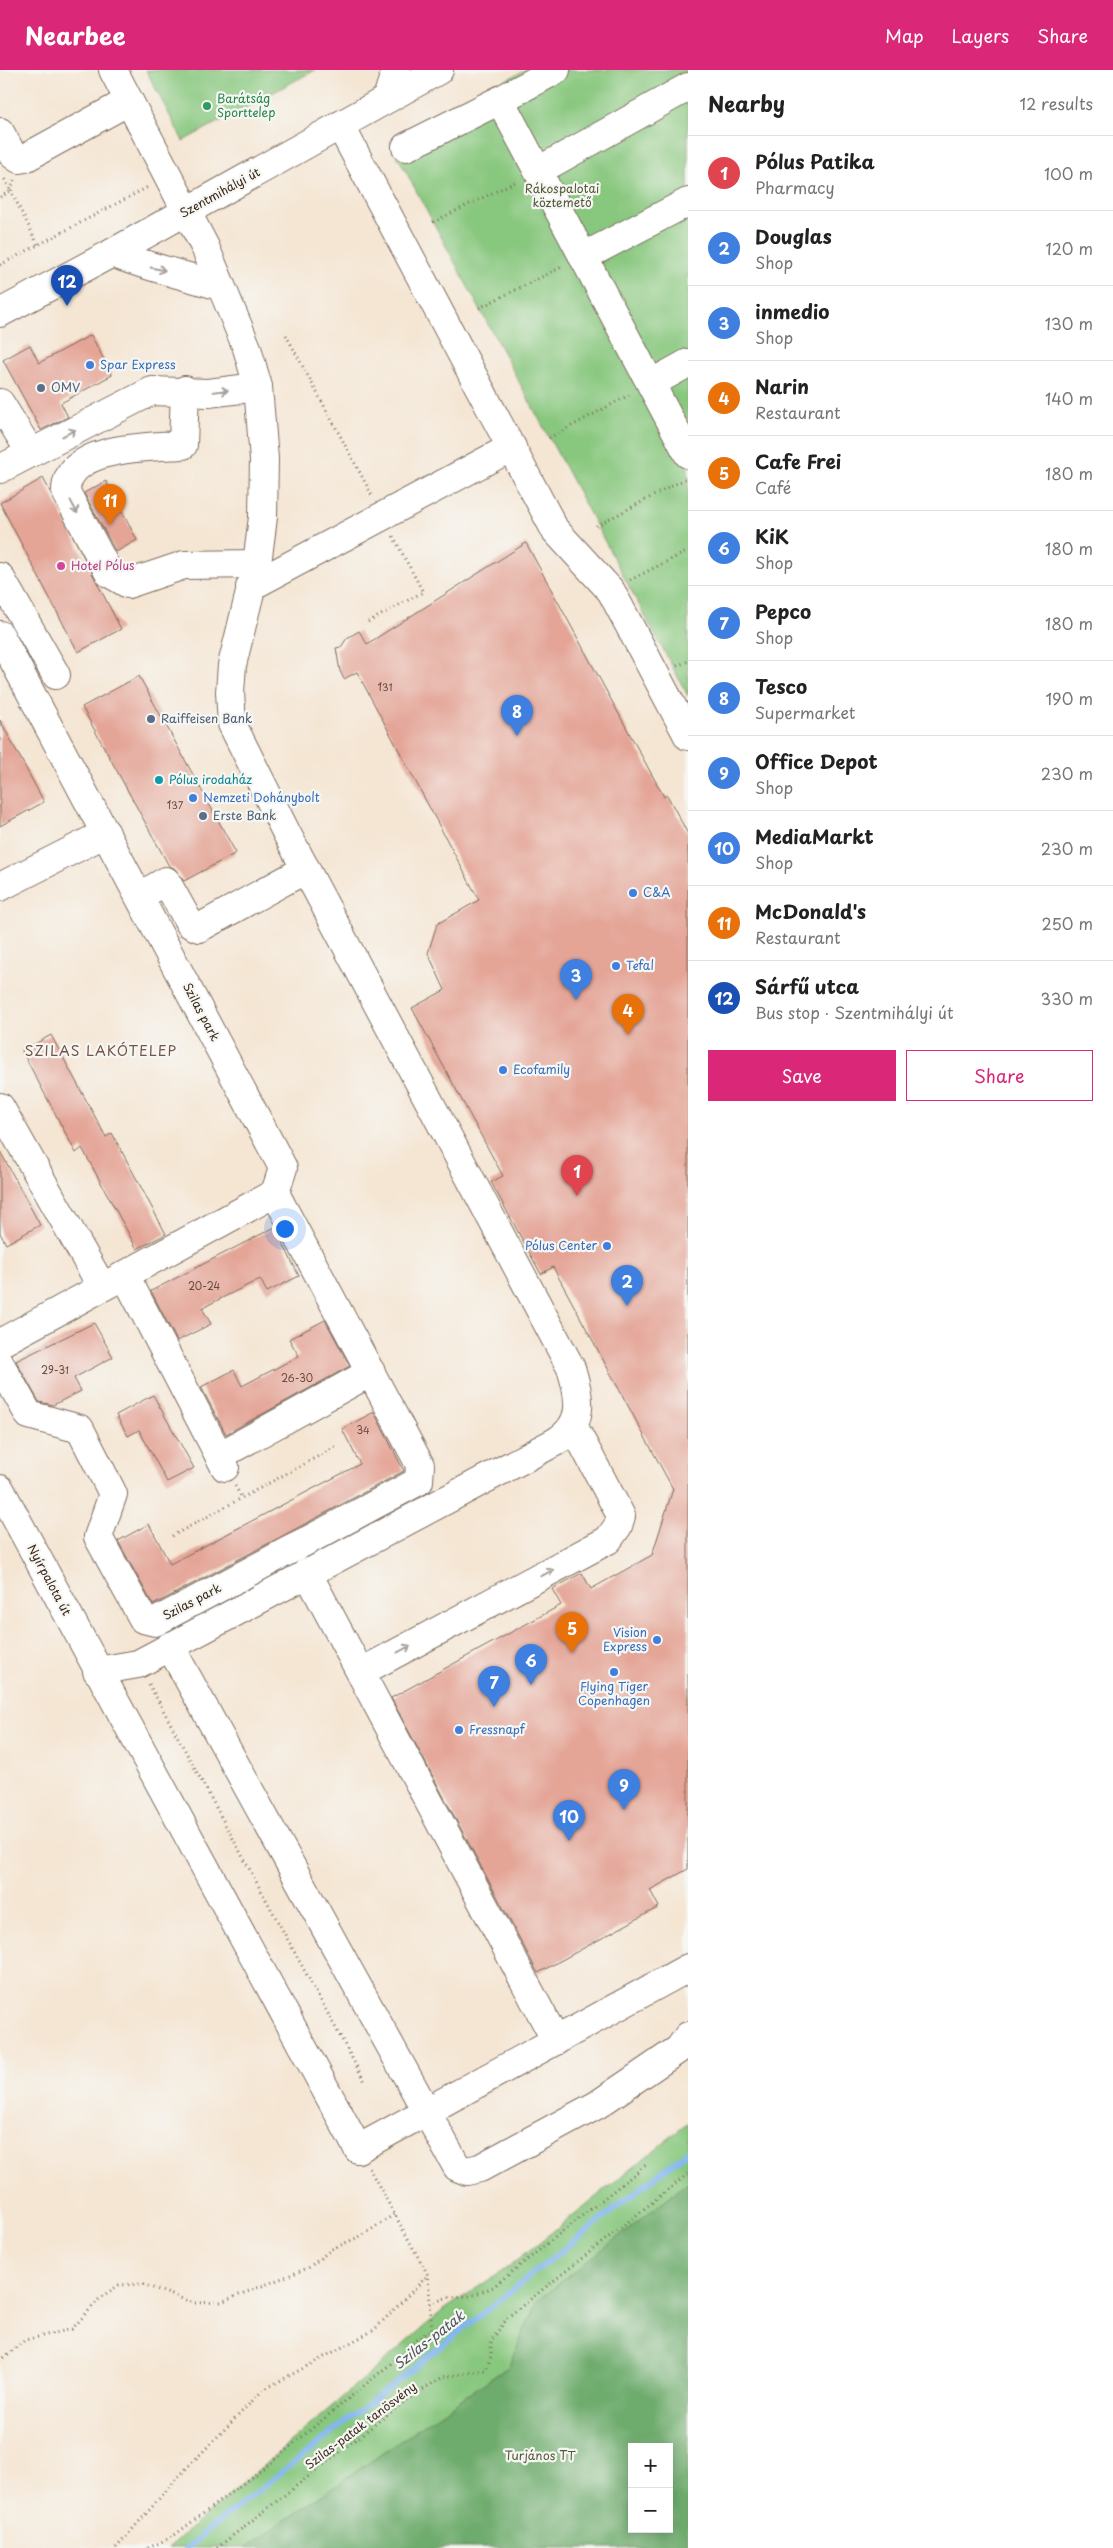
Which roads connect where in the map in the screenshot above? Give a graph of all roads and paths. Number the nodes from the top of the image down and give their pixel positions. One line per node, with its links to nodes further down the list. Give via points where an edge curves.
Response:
1 (113, 70): 8 (street)
2 (396, 70): 6 (street)
3 (439, 70): 6 (street, Szentmihályi út)
4 (556, 70): 7 (street)
5 (688, 87): 13 (street)
6 (387, 98): 9 (street, Szentmihályi út)
7 (500, 100): 11 (street); 13 (street)
8 (129, 101): 12 (street); 14 (street)
9 (340, 125): 18 (street, Szentmihályi út); 34 (street)
10 (0, 132): 12 (street, via 12,154)
11 (406, 147)
12 (10, 164): 15 (path); 15 (path)
13 (538, 170): 19 (path); 22 (street)
14 (169, 176): 18 (street); 20 (path)
15 (11, 191): 16 (path); 20 (path)
16 (0, 197)
17 (688, 202): 22 (street)
18 (187, 211): 21 (street, Szentmihályi út); 24 (street)
19 (433, 222)
20 (38, 245): 23 (path)
21 (112, 253): 24 (street, one-way to 24, via 149,268); 26 (street, Szentmihályi út)
22 (582, 257): 25 (path); 29 (street)
23 (0, 265)
24 (220, 286): 30 (street, via 247,348)
25 (479, 308)
26 (0, 313)
27 (286, 336): 39 (path)
28 (688, 363): 29 (street)
29 (652, 383): 33 (path); 36 (street)
30 (258, 387): 31 (street, one-way to 30, via 208,393); 42 (street, via 264,508 262,539)
31 (185, 390): 35 (street, one-way to 31, via 152,390); 42 (street, one-way to 42, via 183,445 104,452 70,475 66,492 109,573 128,584 173,567 206,563)
32 (0, 403): 35 (street)
33 (549, 438)
34 (512, 447): 39 (street); 50 (street, via 555,530 611,591)
35 (31, 453): 37 (street)
36 (688, 454)
37 (0, 469)
38 (688, 478): 40 (path)
39 (383, 516): 42 (street); 45 (path, via 423,592)
40 (596, 526)
41 (688, 551): 44 (path)
42 (254, 575): 52 (street, via 232,665 232,724)
43 (0, 577): 49 (street)
44 (627, 582)
45 (368, 622)
46 (0, 634): 51 (street, Szilas park)
47 (688, 661): 48 (path)
48 (673, 668)
49 (56, 675)
50 (688, 736)
51 (106, 833): 53 (street); 54 (street, Szilas park)
52 (306, 869): 54 (street, via 198,928 190,924 166,881); 61 (street, via 570,1368 577,1389 578,1411)
53 (0, 887)
54 (140, 896): 56 (street, Szilas park)
55 (0, 1107): 57 (street)
56 (279, 1181): 57 (street); 60 (street, Szilas park)
57 (114, 1281): 58 (street); 60 (street, via 222,1461)
58 (0, 1343)
59 (0, 1364): 60 (street, Szilas park, via 30,1415 80,1429 114,1494 98,1536 143,1618 155,1622 419,1481 420,1465)
60 (371, 1372)
61 (574, 1427): 65 (street, via 556,1442); 68 (street, one-way to 61, via 608,1540 621,1516)
62 (337, 1446): 64 (path)
63 (0, 1489): 67 (street, Nyírpalota út)
64 (172, 1536)
65 (307, 1572): 66 (street); 68 (street)
66 (152, 1656): 67 (street); 72 (path); 73 (street)
67 (97, 1671): 74 (street, Nyírpalota út)
68 (360, 1672): 71 (street)
69 (688, 1968): 71 (street)
70 (688, 2036): 73 (street, via 679,2049 597,2105 467,2172 457,2167)
71 (556, 2041): 73 (street)
72 (366, 2082)
73 (426, 2112): 74 (street)
74 (358, 2148): 77 (path)
75 (647, 2164): 79 (path, via 493,2287 471,2296 448,2297)
76 (688, 2174): 83 (path, Szilas-patak tanösvény, via 508,2317 491,2341 491,2356 486,2370 443,2377 406,2400)
77 (394, 2214): 78 (path); 80 (path, via 363,2235 332,2249 308,2268 220,2302 194,2303 142,2284 120,2285 101,2297 72,2329 25,2340)
78 (428, 2276): 79 (path); 81 (path, via 374,2330 263,2390 180,2475)
79 (430, 2304): 82 (path, via 432,2330 270,2463 172,2537)
80 (0, 2361)
81 (116, 2548)
82 (148, 2548)
83 (217, 2548)

